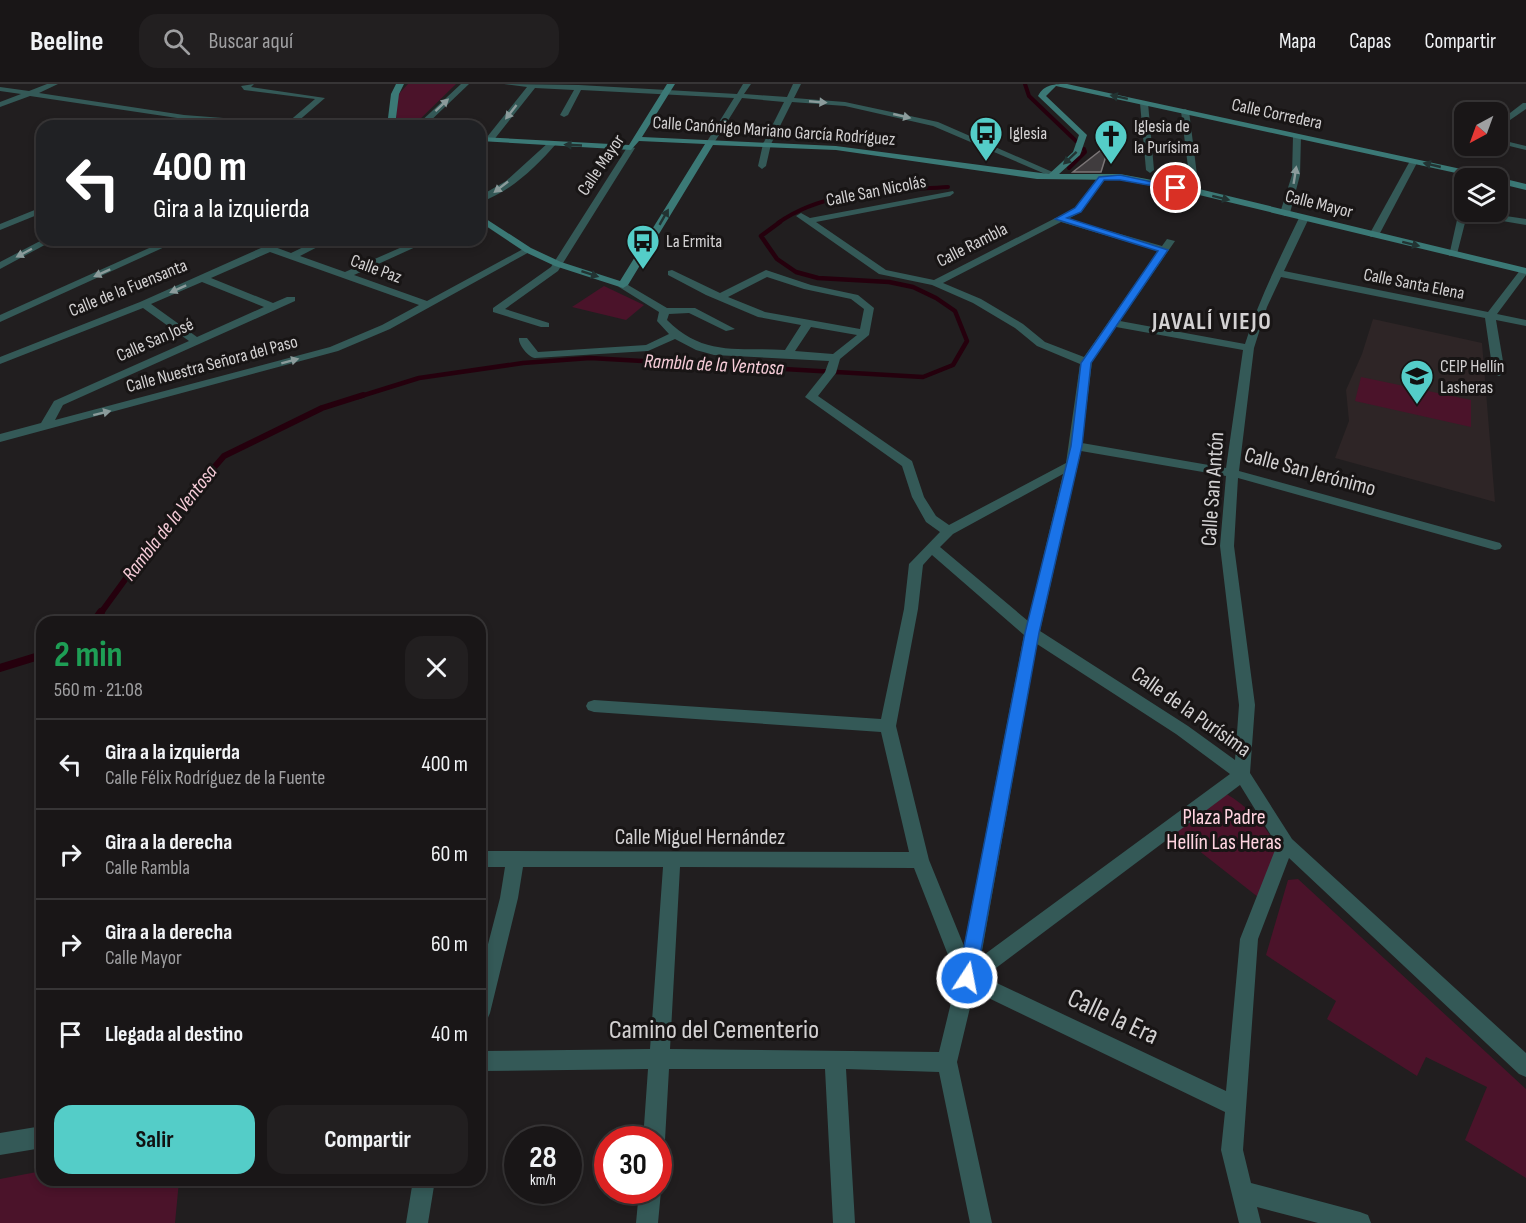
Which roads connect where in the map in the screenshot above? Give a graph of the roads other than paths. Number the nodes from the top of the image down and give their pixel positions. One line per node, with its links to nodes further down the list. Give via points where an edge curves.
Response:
1 (54, 84): 14 (street)
2 (250, 84): 26 (street, via 244,88 321,98)
3 (400, 84): 27 (street)
4 (465, 84): 28 (street, one-way to 4)
5 (508, 84): 10 (street)
6 (747, 84): 15 (street)
7 (797, 84): 16 (street)
8 (1055, 84): 17 (street, Calle Corredera, one-way to 8); 43 (street, one-way to 43, via 1042,96 1083,135 1077,153)
9 (567, 85): 10 (street); 11 (street)
10 (532, 86): 31 (street, one-way to 31)
11 (579, 87): 12 (street); 21 (street)
12 (668, 88): 15 (street); 32 (street, Calle Mayor)
13 (0, 89): 14 (street)
14 (28, 94): 18 (street); 22 (street)
15 (740, 96): 16 (street); 33 (street)
16 (788, 100): 35 (street); 43 (street, one-way to 43, via 845,104 935,124)
17 (1144, 103): 20 (street, Calle Corredera); 41 (street)
18 (0, 105)
19 (1525, 105): 23 (street)
20 (1185, 111): 29 (street, Calle Corredera); 47 (street)
21 (564, 115)
22 (189, 117): 24 (street); 25 (street)
23 (1508, 118)
24 (185, 120)
25 (231, 120)
26 (295, 120)
27 (392, 120)
28 (426, 120)
29 (1298, 136): 39 (street, Calle Corredera); 51 (street, one-way to 29, via 1296,175)
30 (486, 139): 31 (street)
31 (490, 139): 34 (street)
32 (638, 139): 33 (street, Calle Canónigo Mariano García Rodríguez); 37 (street, Calle Mayor)
33 (710, 143): 35 (street, Calle Canónigo Mariano García Rodríguez); 77 (street, one-way to 33)
34 (552, 144): 37 (street, one-way to 34); 49 (street, one-way to 49)
35 (767, 144): 40 (street); 43 (street, Calle Canónigo Mariano García Rodríguez, via 836,148)
36 (1508, 144): 38 (street)
37 (631, 148): 69 (street, Calle Mayor)
38 (1526, 148)
39 (1414, 161): 42 (street, Calle Corredera, one-way to 39); 59 (street)
40 (762, 166)
41 (1150, 170)
42 (1454, 170)
43 (1051, 175): 44 (street, Calle Canónigo Mariano García Rodríguez)
44 (1102, 178): 47 (street, Calle Mayor, via 1120,177); 53 (street, Calle Rambla, via 1078,210)
45 (1508, 183): 46 (street)
46 (1526, 187)
47 (1195, 191): 51 (street, Calle Mayor, one-way to 51)
48 (950, 193): 76 (street, Calle San Nicolás, via 805,218 883,272)
49 (486, 197)
50 (36, 212): 58 (street)
51 (1285, 213): 52 (street, Calle Mayor)
52 (1304, 218): 59 (street, Calle Mayor); 73 (street, Calle San Antón)
53 (1059, 219): 76 (street, Calle Rambla); 87 (street, via 1167,246)
54 (1508, 219): 57 (street)
55 (486, 222): 66 (street)
56 (1462, 222): 67 (street)
57 (1526, 222)
58 (0, 227)
59 (1374, 235): 67 (street, Calle Mayor, one-way to 67)
60 (38, 246): 70 (street, one-way to 70)
61 (162, 246): 85 (street, one-way to 85)
62 (264, 246): 65 (street, Calle Paz)
63 (313, 246): 68 (street)
64 (412, 246): 74 (street)
65 (270, 248): 68 (street, Calle Paz); 75 (street, Calle de la Fuensanta)
66 (528, 250): 69 (street); 81 (street, Calle Nuestra Señora del Paso)
67 (1452, 254): 71 (street, Calle Mayor)
68 (292, 256): 74 (street, Calle Paz)
69 (558, 264): 77 (street, one-way to 77); 89 (street, Calle Mayor, via 497,309)
70 (0, 266)
71 (1525, 271): 84 (street, Calle Santa Elena)
72 (672, 273): 78 (street)
73 (1277, 273): 84 (street, Calle Santa Elena); 95 (street, Calle San Antón)
74 (346, 275): 81 (street, Calle Paz)
75 (202, 278): 80 (street, Calle de la Fuensanta, one-way to 80); 82 (street)
76 (935, 283): 99 (street, Calle Rambla, via 977,301 1041,344)
77 (623, 285): 83 (street)
78 (721, 297): 86 (street, via 762,315); 91 (street, via 766,273 854,297 869,308)
79 (291, 299): 82 (street, Calle San José)
80 (144, 304): 94 (street); 98 (street, Calle de la Fuensanta)
81 (426, 304): 101 (street, Calle Nuestra Señora del Paso, one-way to 81, via 334,349 386,327)
82 (273, 308): 94 (street, Calle San José)
83 (665, 311): 90 (street, via 691,310); 92 (street, via 662,321)
84 (1490, 316): 88 (street); 100 (street)
85 (0, 319)
86 (808, 323): 91 (street); 96 (street)
87 (1112, 323): 95 (street); 99 (street)
88 (1526, 323)
89 (544, 325)
90 (730, 329)
91 (864, 333): 97 (street)
92 (674, 336): 93 (street, via 648,348 536,355); 96 (street, via 698,349 722,354)
93 (523, 340)
94 (196, 341): 101 (street, Calle San José, via 58,404)
95 (1249, 348): 105 (street, Calle San Antón)
96 (788, 354): 97 (street)
97 (835, 358): 106 (street, via 830,373 811,397 908,464 918,497 931,519)
98 (0, 361)
99 (1086, 363): 103 (street)
100 (1499, 373)
101 (45, 427): 102 (street, Calle Nuestra Señora del Paso)
102 (0, 438)
103 (1076, 446): 104 (street); 105 (street, Calle San Jerónimo)
104 (1071, 465): 106 (street); 109 (street)
105 (1232, 473): 107 (street, Calle San Jerónimo); 112 (street, Calle San Antón, via 1227,546 1247,705)
106 (948, 531): 108 (street)
107 (1494, 546)
108 (931, 547): 109 (street, Calle de la Purísima); 111 (street, via 916,564)
109 (1032, 633): 112 (street, Calle de la Purísima, via 1182,730); 118 (street)
110 (594, 706): 111 (street)
111 (888, 726): 117 (street)
112 (1242, 774): 113 (street, Calle de la Purísima); 118 (street)
113 (1286, 844): 124 (street, Calle de la Purísima); 125 (street, via 1249,939)
114 (486, 859): 115 (street, Calle Miguel Hernández)
115 (515, 859): 116 (street, Calle Miguel Hernández); 119 (street)
116 (672, 859): 117 (street, Calle Miguel Hernández); 120 (street)
117 (920, 860): 118 (street)
118 (967, 978): 123 (street); 125 (street, Calle la Era)
119 (486, 988)
120 (662, 1059): 121 (street, Camino del Cementerio); 122 (street, Camino del Cementerio); 126 (street)
121 (834, 1059): 123 (street, Camino del Cementerio); 134 (street)
122 (486, 1061)
123 (947, 1062): 135 (street)
124 (1526, 1067)
125 (1236, 1106): 130 (street, via 1232,1150)
126 (655, 1126)
127 (36, 1138): 128 (street)
128 (0, 1144)
129 (423, 1186): 132 (street)
130 (1243, 1192): 136 (street); 137 (street)
131 (649, 1204): 133 (street)
132 (417, 1223)
133 (647, 1223)
134 (844, 1223)
135 (981, 1223)
136 (1250, 1223)
137 (1360, 1223)

